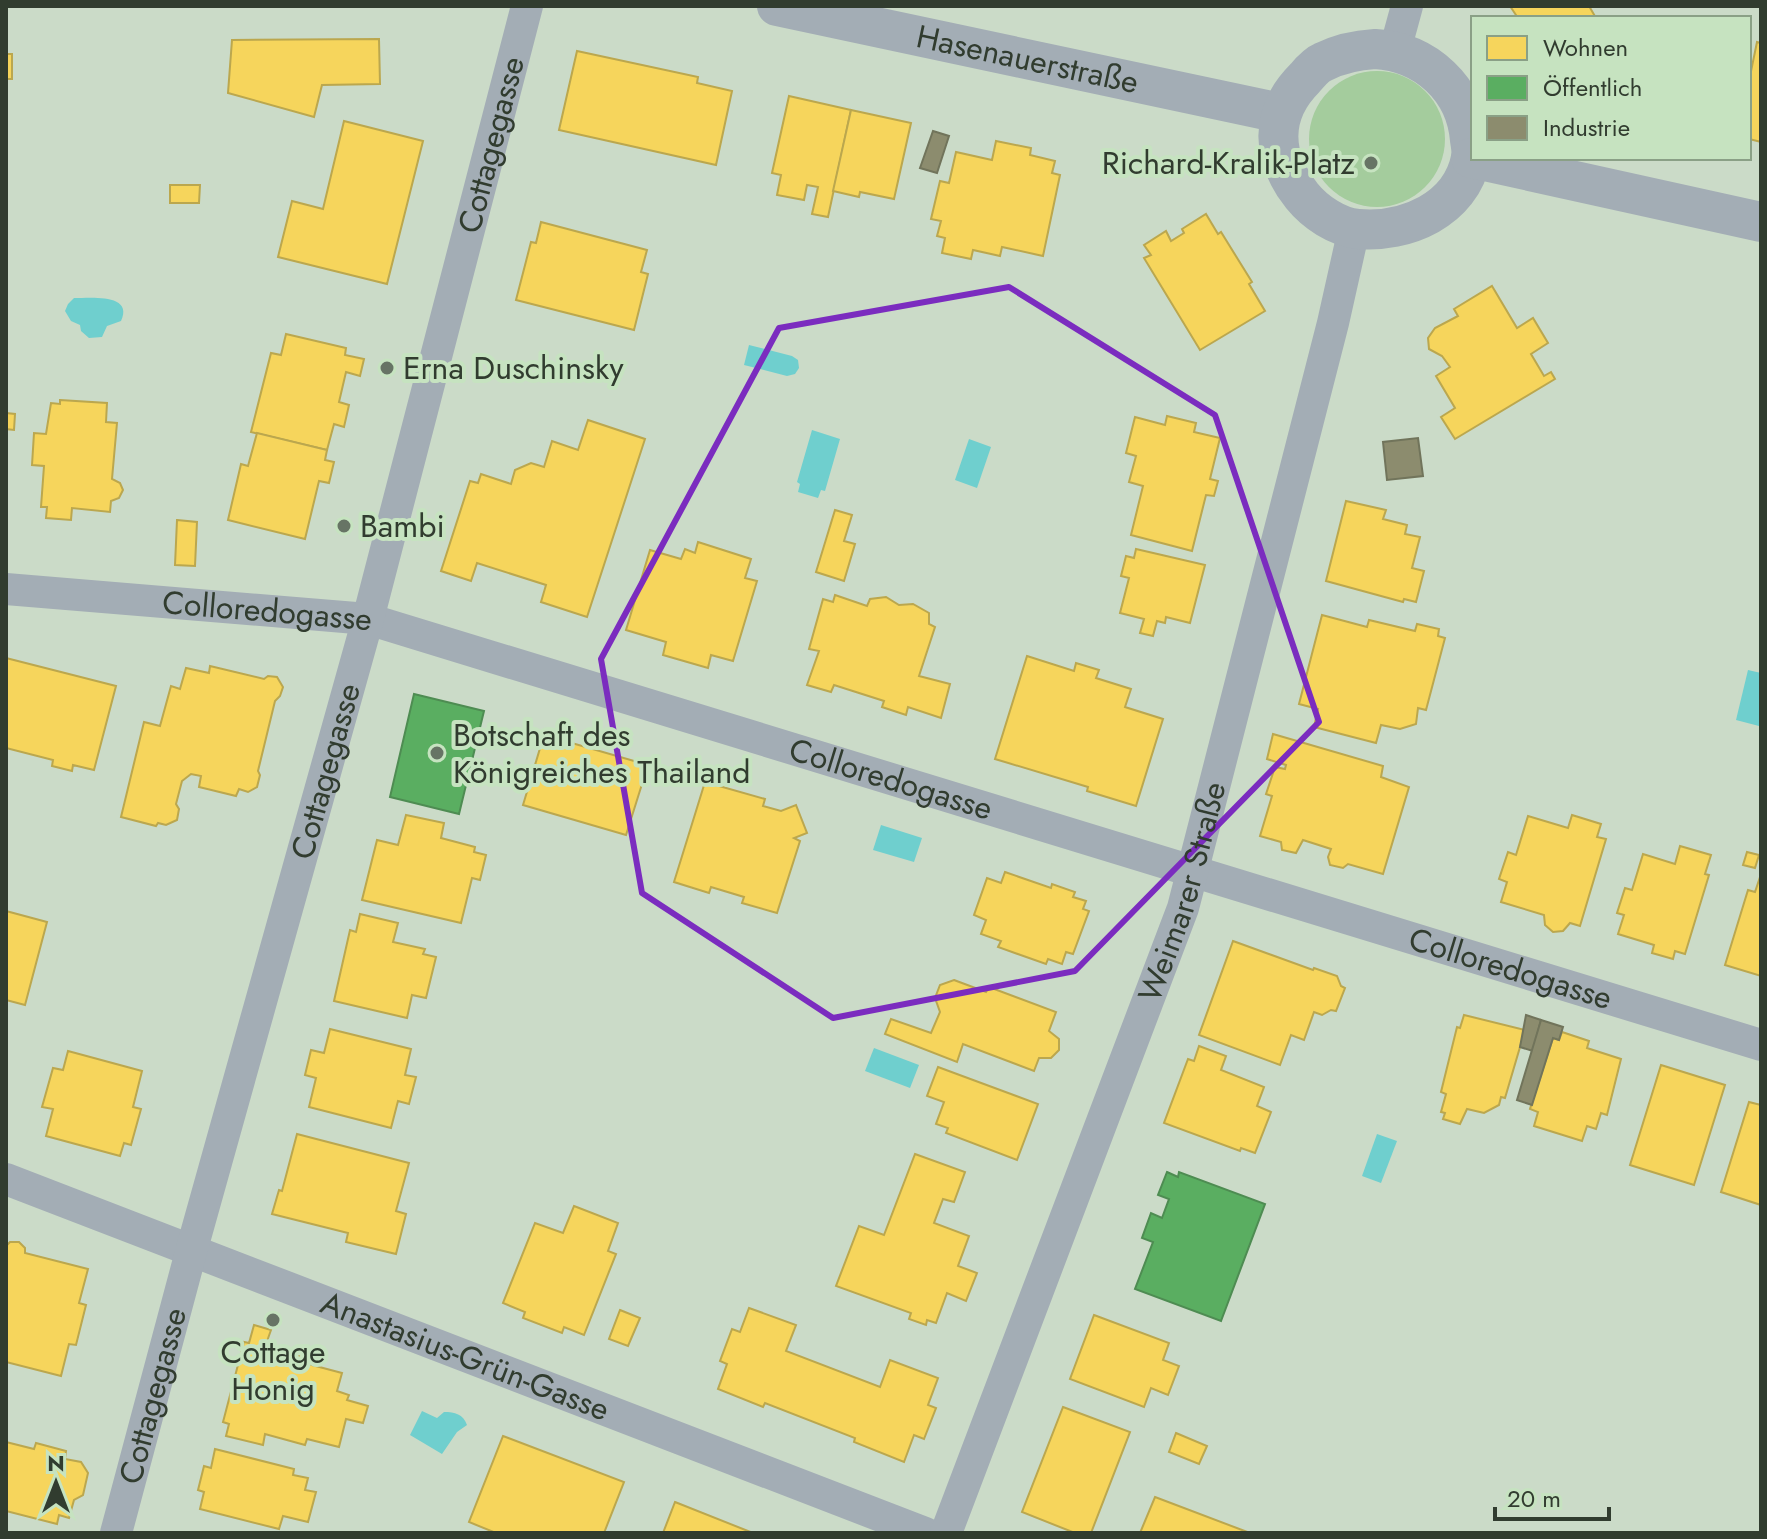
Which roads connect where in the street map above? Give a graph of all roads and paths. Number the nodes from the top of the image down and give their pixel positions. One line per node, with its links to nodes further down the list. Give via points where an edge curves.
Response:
1 (527, 6): 11 (street, Cottagegasse)
2 (777, 6): 5 (street, Hasenauerstraße)
3 (1407, 6): 4 (street)
4 (1395, 50): 5 (street, via 1354,51 1320,63 1294,89); 6 (street, via 1432,68 1456,93 1469,122)
5 (1280, 113): 9 (street, via 1281,163 1294,187 1312,209)
6 (1471, 158): 9 (street, via 1450,200 1435,211 1401,225)
7 (1480, 160): 8 (street)
8 (1761, 222)
9 (1354, 229): 12 (street, Weimarer Straße)
10 (6, 589): 11 (street, Colloredogasse)
11 (368, 619): 12 (street, Colloredogasse); 15 (street, Cottagegasse)
12 (1192, 869): 13 (street, Colloredogasse); 18 (street, Weimarer Straße, via 1183,908)
13 (1761, 1045)
14 (6, 1179): 15 (street, Anastasius-Grün-Gasse)
15 (191, 1252): 16 (street, Cottagegasse); 17 (street, Anastasius-Grün-Gasse)
16 (116, 1533)
17 (925, 1533)
18 (946, 1533)

